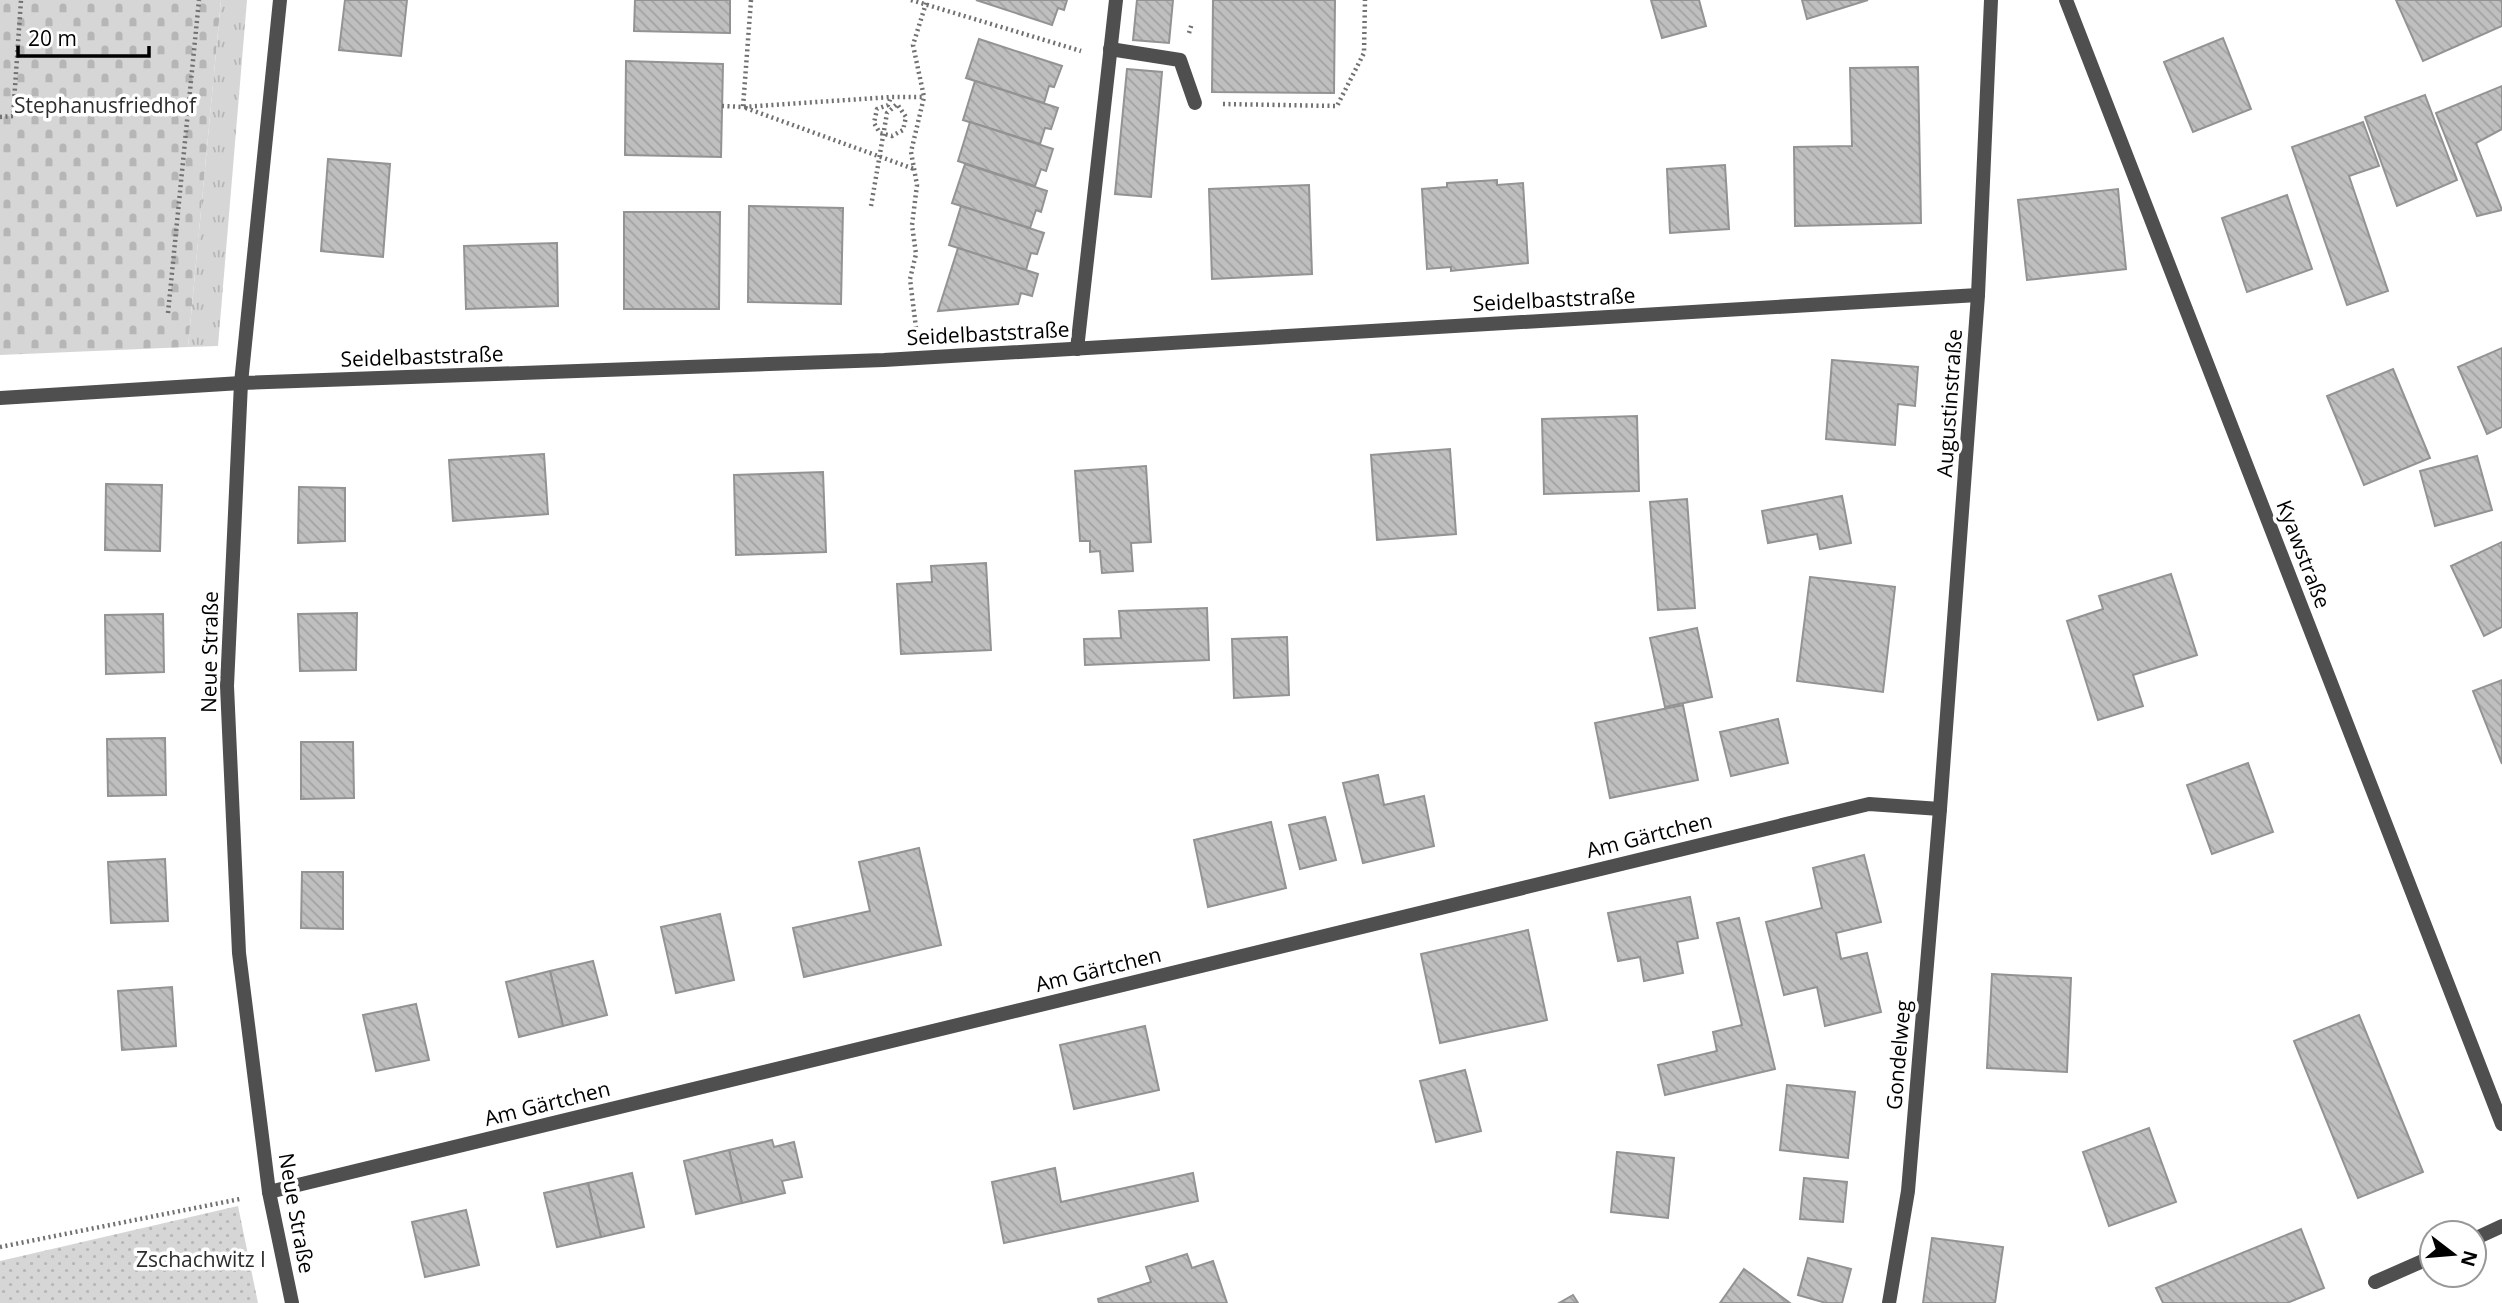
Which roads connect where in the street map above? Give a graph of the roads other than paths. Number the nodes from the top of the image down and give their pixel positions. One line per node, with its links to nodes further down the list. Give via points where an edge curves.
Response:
1 (280, 0): 9 (street, Neue Straße)
2 (1115, 0): 5 (street)
3 (1990, 0): 7 (street, Augustinstraße)
4 (2066, 0): 12 (street, Kyawstraße)
5 (1109, 54): 6 (street, via 1180,60); 8 (street)
6 (1195, 103)
7 (1978, 295): 8 (street, Seidelbaststraße); 11 (street, Augustinstraße)
8 (1077, 349): 9 (street, Seidelbaststraße)
9 (241, 383): 10 (street, Seidelbaststraße); 13 (street, Neue Straße, via 227,686 239,953)
10 (0, 398)
11 (1940, 809): 13 (street, Am Gärtchen, via 1869,804); 17 (street, Gondelweg, via 1908,1191)
12 (2502, 1124)
13 (268, 1192): 16 (street, Neue Straße)
14 (2418, 1263): 15 (street)
15 (2375, 1282)
16 (292, 1303)
17 (1889, 1303)

